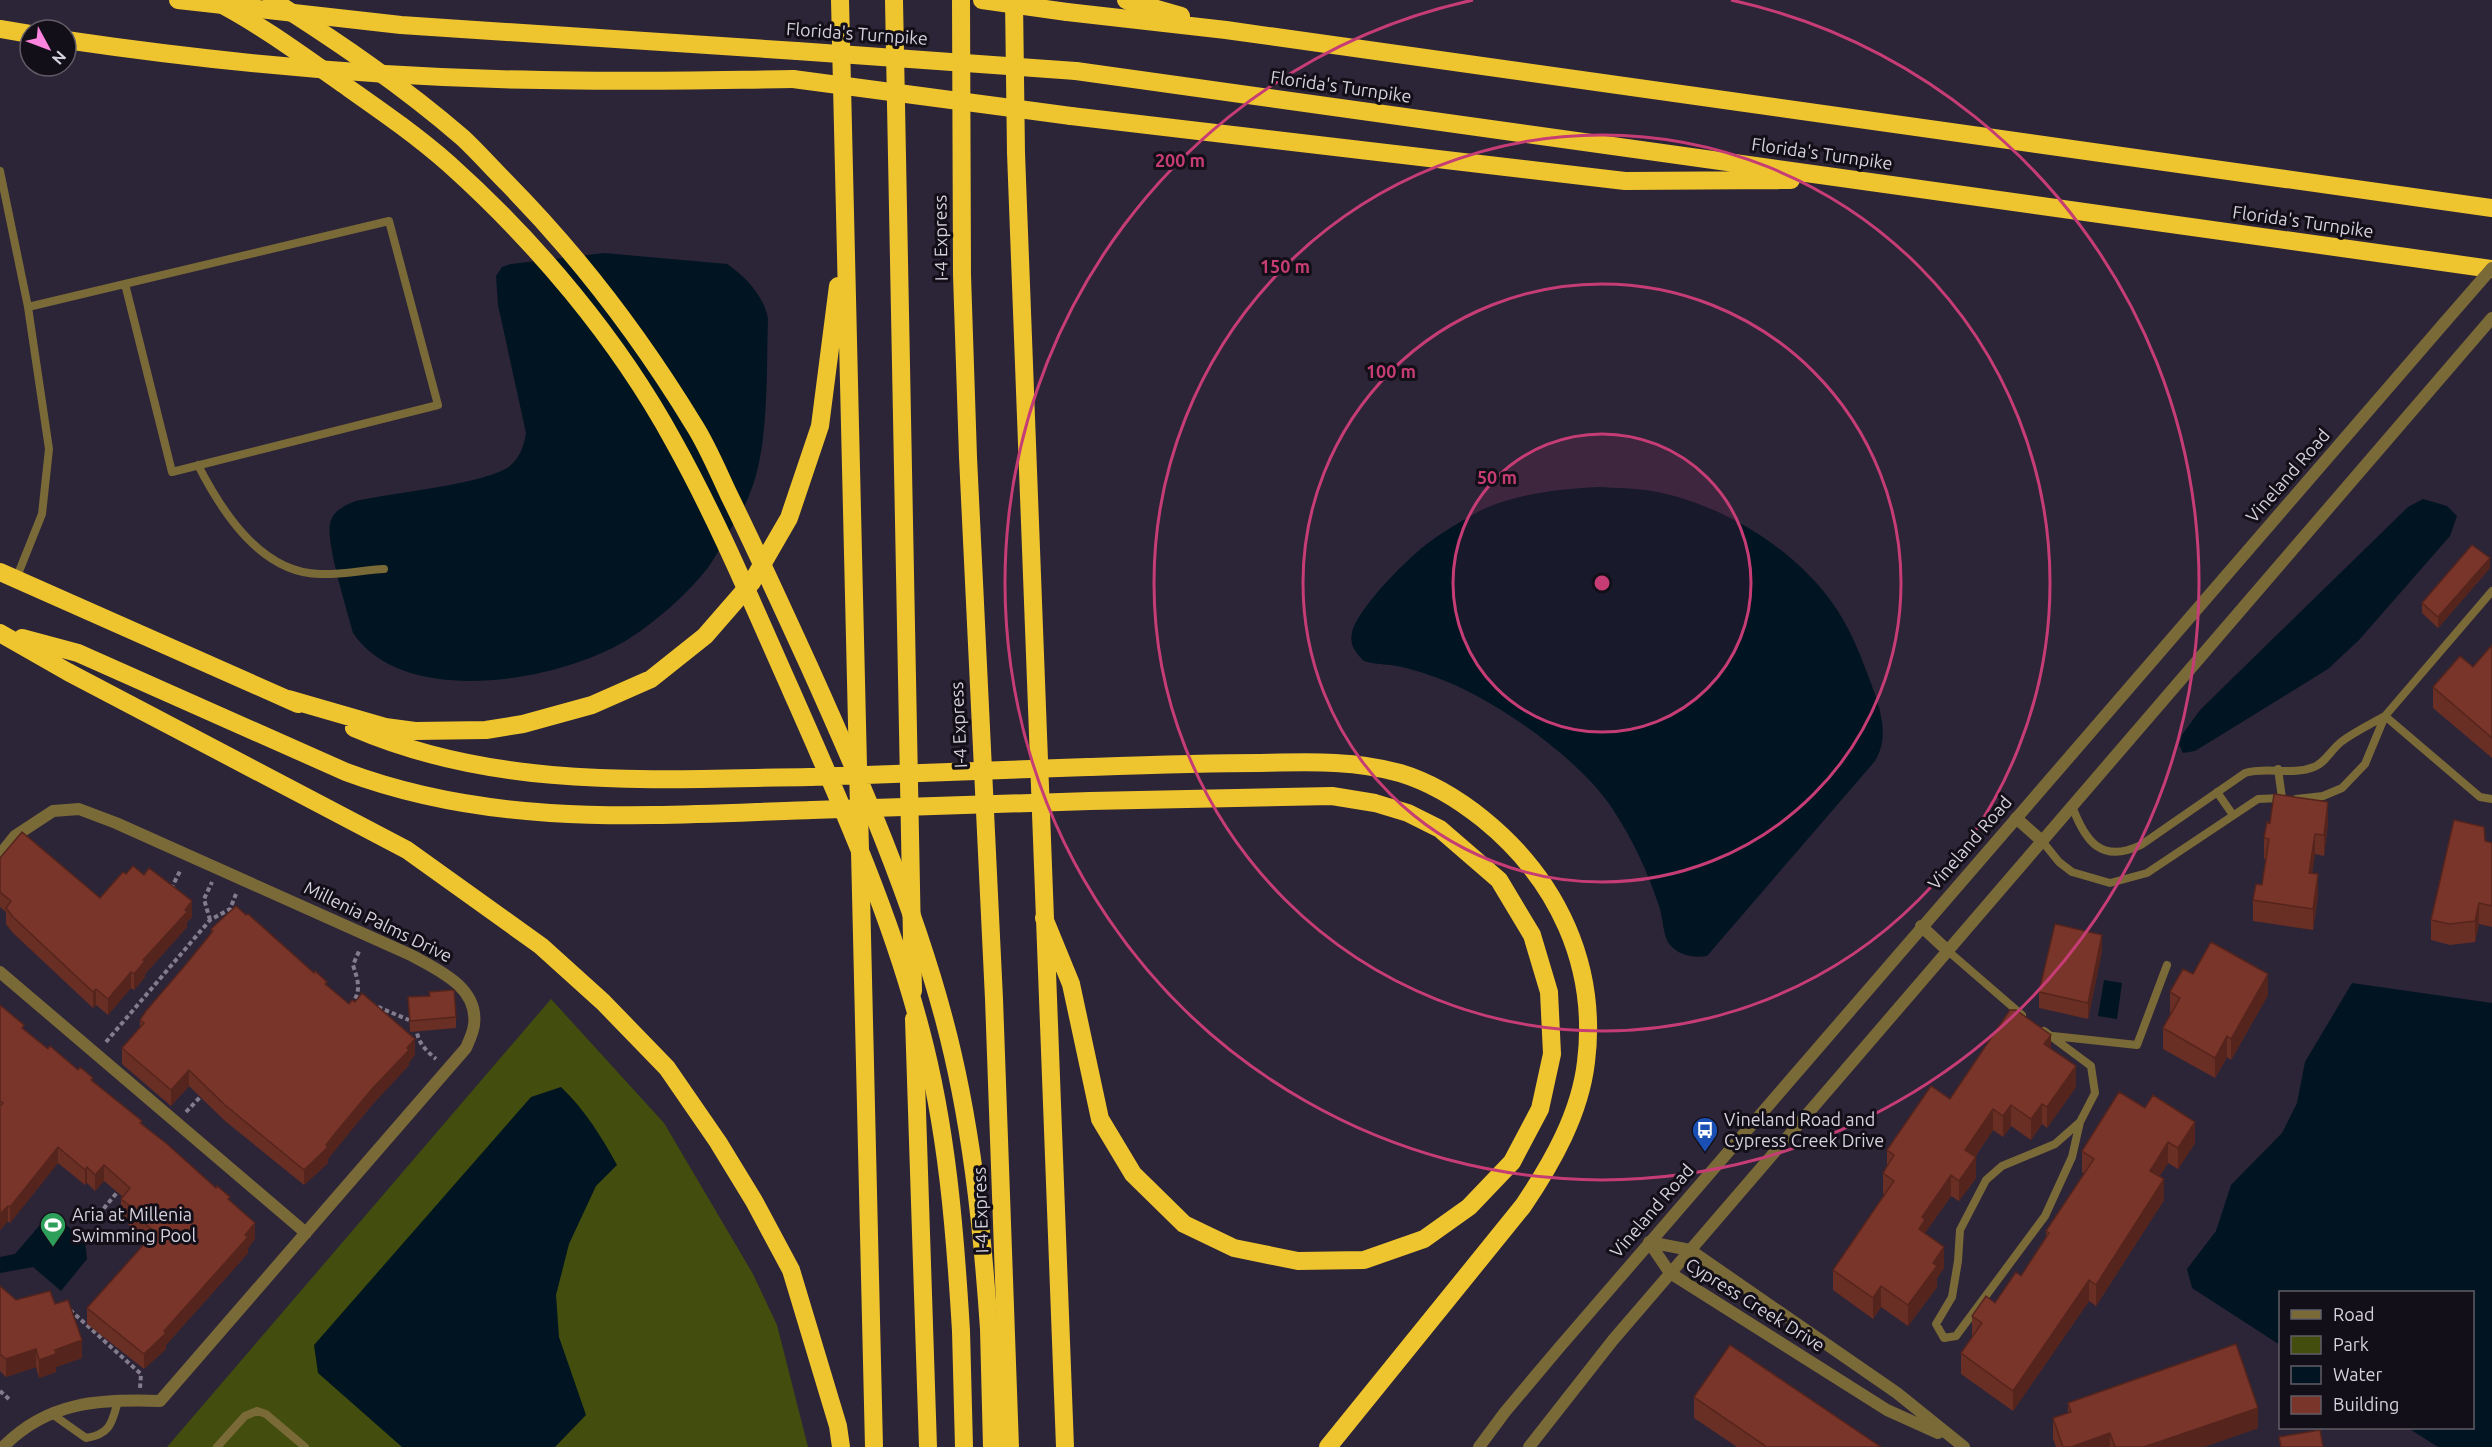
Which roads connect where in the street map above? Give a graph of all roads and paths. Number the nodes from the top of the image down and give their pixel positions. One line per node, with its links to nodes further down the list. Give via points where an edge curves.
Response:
1 (178, 0): 15 (highway, Florida's Turnpike, bridge, via 401,25 1076,71)
2 (213, 0): 82 (highway, bridge, via 251,21 447,161 563,281 622,360 673,440 720,532 809,731 871,880 921,1031 950,1184 961,1331)
3 (272, 0): 83 (highway, bridge, via 399,86 465,140 583,267 697,428 834,722 890,859 944,1017 976,1183 989,1329)
4 (840, 0): 17 (highway)
5 (894, 0): 81 (highway, via 910,912)
6 (961, 0): 84 (highway, I-4 Express, via 962,275 968,457 994,999)
7 (982, 0): 11 (highway, bridge)
8 (1014, 0): 42 (highway)
9 (1126, 0): 11 (highway)
10 (0, 29): 12 (highway)
11 (1226, 30): 16 (highway)
12 (18, 32)
13 (78, 42): 15 (highway, bridge, via 222,60 409,74 542,80 793,80 1624,181)
14 (0, 171): 20 (lane)
15 (1856, 180): 18 (highway, Florida's Turnpike)
16 (2492, 208)
17 (845, 225): 27 (highway, via 820,426 789,518 752,582 705,636 651,679 592,705 486,730 415,731 385,727); 80 (highway)
18 (2492, 268): 35 (street, Vineland Road, bridge)
19 (125, 284): 20 (lane); 22 (lane, via 172,472); 22 (lane, via 389,221 438,405)
20 (28, 307): 24 (lane, via 49,449 42,514)
21 (2488, 322): 33 (street)
22 (198, 465): 23 (lane, via 233,522 283,566 320,574)
23 (384, 568)
24 (8, 576): 27 (highway)
25 (2492, 591): 28 (lane)
26 (0, 632): 42 (highway, bridge, via 78,653 387,788 515,812 608,816 1332,796 1408,813 1440,829 1499,880 1532,934 1549,992 1552,1054 1540,1109 1512,1162 1469,1208 1424,1239 1364,1260 1298,1262 1234,1248 1184,1224 1134,1174 1100,1119 1071,984); 79 (highway, via 68,672 407,850 541,946 603,1002 667,1068 718,1142 791,1270)
27 (288, 699): 86 (highway, bridge, via 376,737 435,756 518,773 611,780 1337,762 1401,773 1466,805 1519,850 1558,908 1578,957 1587,999 1586,1063 1572,1118 1548,1169 1523,1206)
28 (2385, 716): 29 (lane, via 2341,742 2313,768); 31 (lane, via 2366,764 2342,788 2306,799); 32 (lane, via 2480,797)
29 (2278, 769): 30 (lane, via 2245,773); 31 (lane)
30 (2217, 792): 33 (lane, via 2126,852 2111,853 2092,843 2082,831); 34 (lane)
31 (2282, 798): 34 (lane, via 2258,799)
32 (2492, 799)
33 (2072, 806): 36 (street)
34 (2233, 815): 36 (lane, via 2147,873 2110,883 2072,872)
35 (2016, 818): 36 (street); 44 (street, Vineland Road)
36 (2042, 841): 46 (street)
37 (0, 855): 38 (street, Millenia Palms Drive, via 15,837 53,811 79,809)
38 (187, 855): 39 (street, Millenia Palms Drive); 41 (path)
39 (218, 868): 40 (street, Millenia Palms Drive); 43 (path, via 204,899)
40 (242, 879): 43 (path, via 230,909); 45 (street, Millenia Palms Drive)
41 (166, 895)
42 (1044, 918): 85 (highway)
43 (210, 920): 58 (path)
44 (1921, 926): 46 (street); 66 (street, Vineland Road)
45 (367, 934): 49 (path, via 353,965 359,985); 59 (street, Millenia Palms Drive, via 450,976 464,989 472,1006 474,1025 466,1048)
46 (1948, 951): 52 (lane); 67 (street)
47 (2167, 965): 57 (lane, via 2137,1044)
48 (0, 972): 58 (street)
49 (356, 999): 50 (path); 51 (path)
50 (348, 1009)
51 (401, 1016): 53 (path); 54 (path)
52 (2027, 1019)
53 (409, 1020)
54 (396, 1023)
55 (2035, 1025): 57 (lane)
56 (416, 1026): 59 (path, via 417,1037 427,1051)
57 (2051, 1036): 61 (lane, via 2091,1066 2095,1093)
58 (96, 1054): 62 (street)
59 (448, 1069): 65 (street, Millenia Palms Drive)
60 (203, 1093): 62 (path)
61 (2080, 1122): 61 (lane, via 2055,1144 2002,1166 1986,1180 1960,1230 1952,1297 1936,1324 1944,1338 1956,1336 2045,1216 2072,1157)
62 (176, 1123): 65 (street)
63 (122, 1187): 64 (path)
64 (94, 1220)
65 (306, 1233): 73 (street, Millenia Palms Drive, via 160,1401)
66 (1649, 1242): 67 (street, Cypress Creek Drive); 68 (street, Cypress Creek Drive); 87 (street, Vineland Road)
67 (1690, 1250): 68 (street); 75 (street, Cypress Creek Drive, via 1897,1393)
68 (1670, 1273): 75 (street, Cypress Creek Drive, via 1887,1410); 88 (street)
69 (63, 1304): 73 (path, via 141,1374)
70 (0, 1391): 71 (path)
71 (10, 1400)
72 (118, 1401): 73 (street, Millenia Palms Drive); 74 (street, Millenia Palms Drive, via 85,1402); 74 (lane, via 110,1427 100,1436 86,1438)
73 (143, 1401)
74 (52, 1414): 76 (street, Millenia Palms Drive, via 21,1431)
75 (1959, 1444)
76 (8, 1445)
77 (217, 1447): 78 (lane, via 245,1416 257,1411)
78 (305, 1447)
79 (841, 1447)
80 (874, 1447)
81 (928, 1447)
82 (964, 1447)
83 (992, 1447)
84 (1010, 1447)
85 (1065, 1447)
86 (1328, 1447)
87 (1479, 1447)
88 (1529, 1447)

